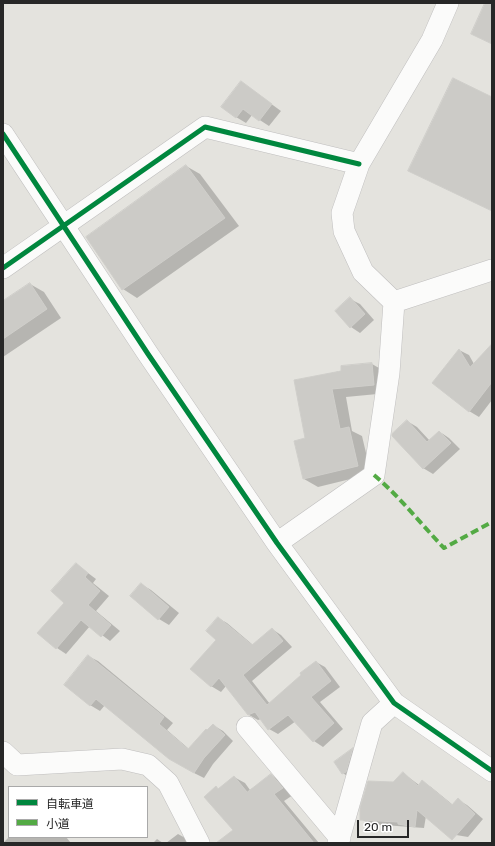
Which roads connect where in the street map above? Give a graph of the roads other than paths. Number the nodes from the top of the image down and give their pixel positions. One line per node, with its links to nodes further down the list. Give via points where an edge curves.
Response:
1 (448, 3): 3 (street, via 432,40)
2 (3, 134): 4 (street)
3 (359, 164): 4 (street, via 205,127); 7 (street, via 342,213 344,231 363,272)
4 (64, 224): 5 (street); 8 (street, via 148,354)
5 (3, 268)
6 (492, 270): 7 (street)
7 (394, 302): 8 (street, via 389,373 374,475)
8 (277, 543): 9 (street)
9 (394, 703): 12 (street); 13 (street, via 372,723)
10 (247, 727): 13 (street)
11 (3, 752): 14 (street, via 17,765 122,759 148,765 168,783)
12 (492, 770)
13 (339, 840)
14 (199, 843)

